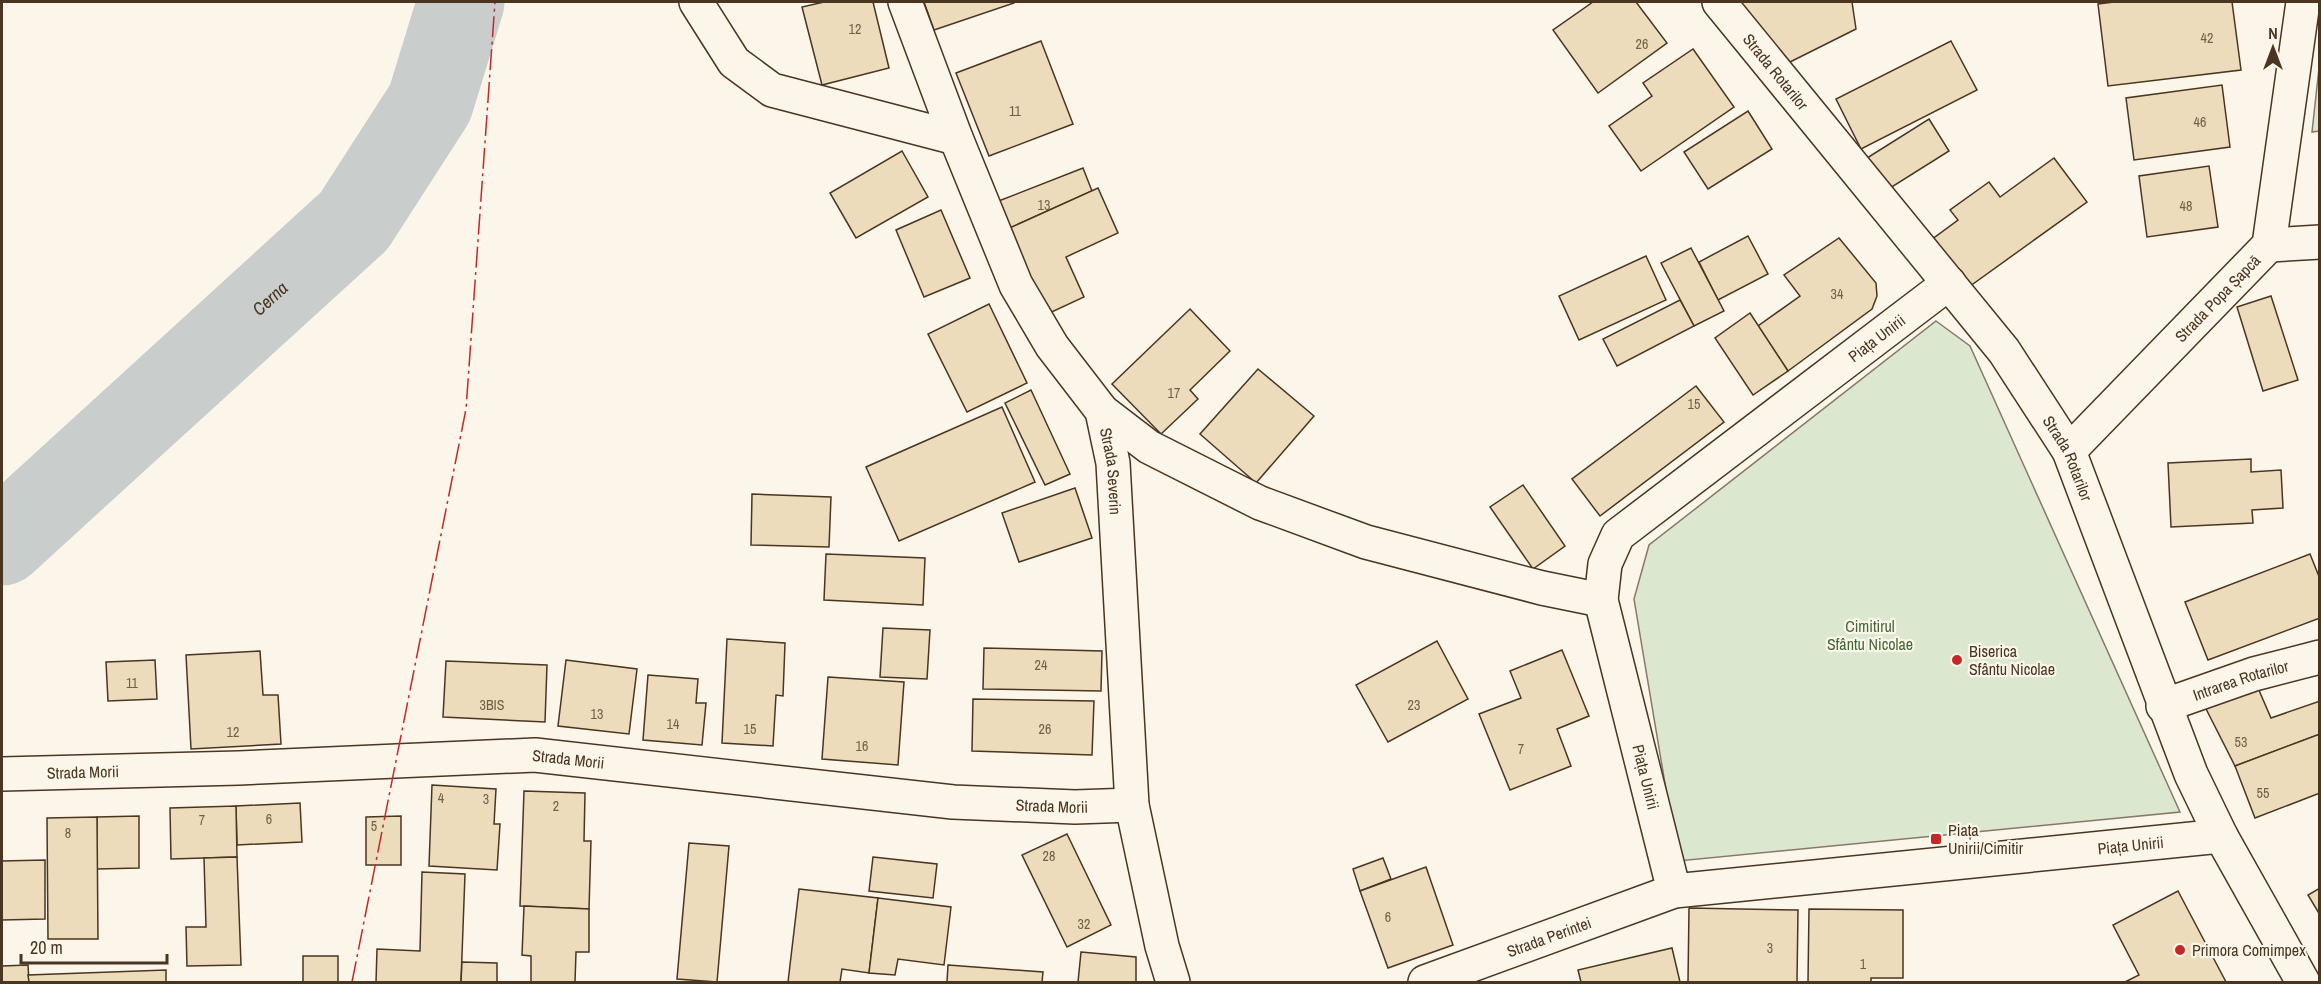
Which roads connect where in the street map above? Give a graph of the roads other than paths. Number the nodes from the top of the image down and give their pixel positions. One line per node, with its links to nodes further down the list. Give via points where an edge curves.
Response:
1 (696, 2): 5 (street, via 734,62 772,90)
2 (905, 2): 5 (street, Strada Severin)
3 (1719, 2): 8 (street, Strada Rotarilor)
4 (2303, 2): 7 (street, Strada Popa Șapcă)
5 (956, 138): 9 (street, Strada Severin, via 1016,285 1052,346)
6 (2319, 242): 7 (street)
7 (2269, 245): 10 (street, Strada Popa Șapcă)
8 (1949, 283): 10 (street, Strada Rotarilor, via 2004,351); 11 (street, Piața Unirii, via 1618,535 1605,564)
9 (1102, 411): 11 (street, via 1149,447 1260,503 1366,542); 15 (street, Strada Severin, via 1113,463)
10 (2068, 451): 13 (street, Strada Rotarilor)
11 (1601, 600): 17 (street, Piața Unirii)
12 (2319, 657): 13 (street, Intrarea Rotarilor, via 2254,674)
13 (2163, 706): 16 (street, Strada Rotarilor)
14 (2, 774): 15 (street, Strada Morii, via 535,754 953,802)
15 (1132, 805): 19 (street, Strada Severin)
16 (2221, 836): 17 (street, Piața Unirii); 21 (street, Strada Rotarilor)
17 (1674, 891): 18 (street, Strada Perintei)
18 (1506, 968): 20 (street, Strada Perintei)
19 (1173, 982)
20 (1425, 982)
21 (2303, 982)

